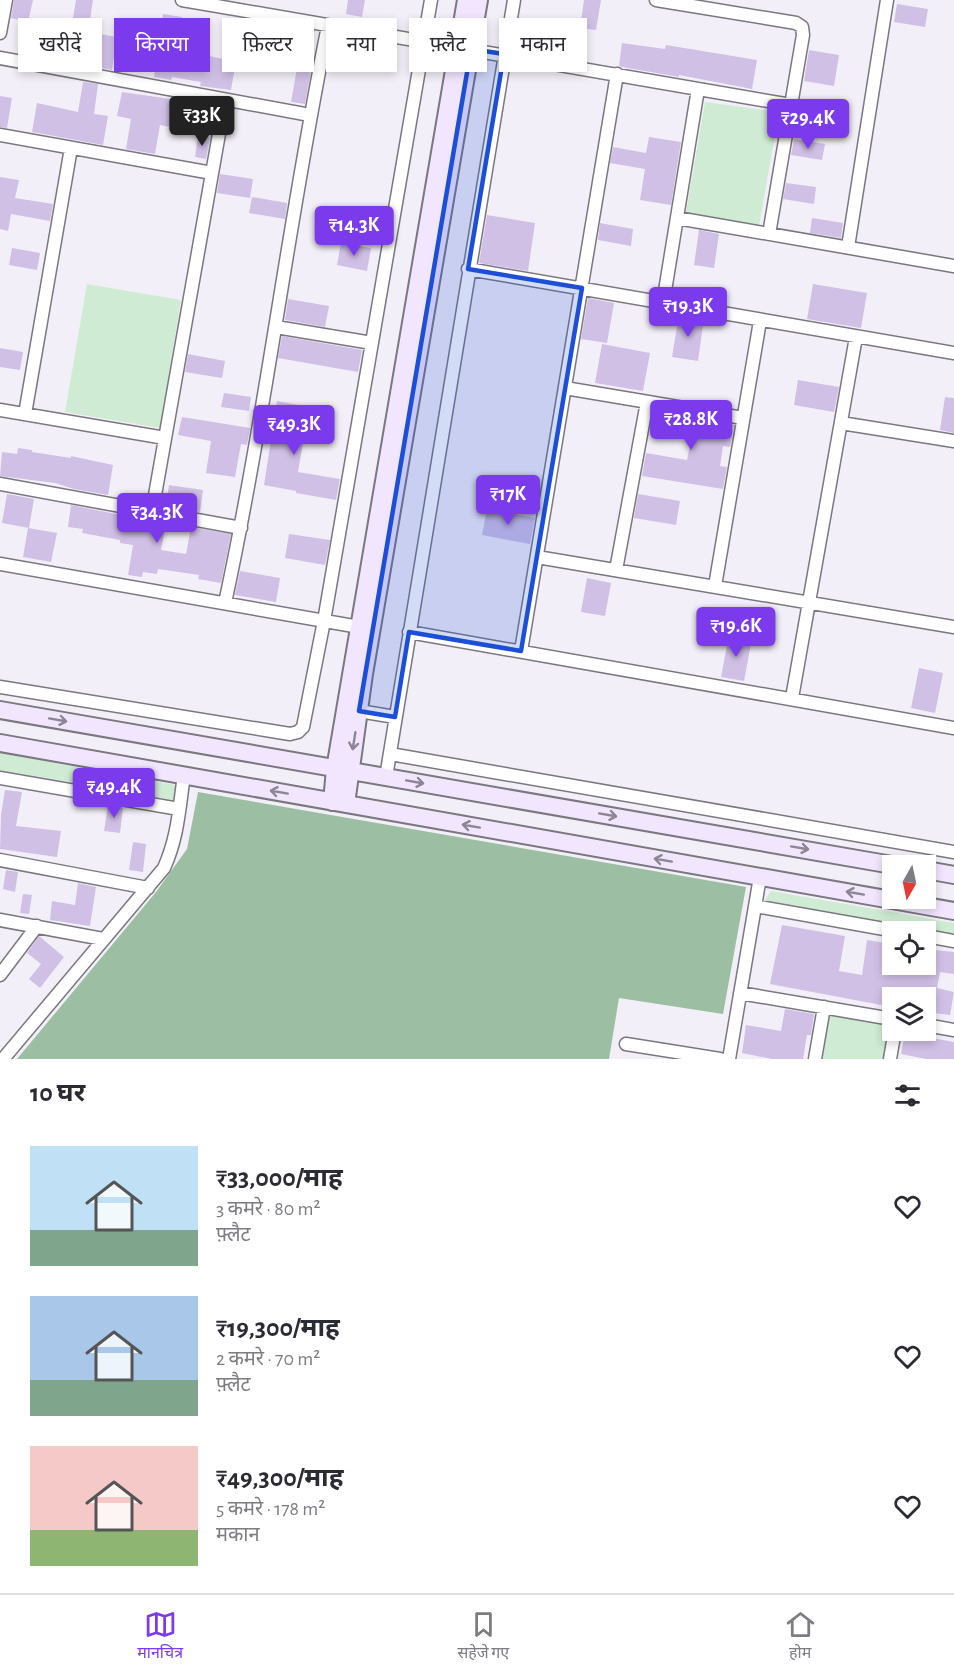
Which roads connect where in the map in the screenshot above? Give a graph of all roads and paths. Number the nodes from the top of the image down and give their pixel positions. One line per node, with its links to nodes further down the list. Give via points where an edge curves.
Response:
1 (6, 0): 15 (street)
2 (182, 0): 14 (street)
3 (431, 0): 10 (street)
4 (466, 0): 11 (street)
5 (479, 0): 12 (street)
6 (514, 0): 13 (street)
7 (656, 0): 9 (street)
8 (888, 0): 32 (street)
9 (697, 4): 25 (street, via 802,27 804,35)
10 (428, 18)
11 (465, 18)
12 (473, 18)
13 (511, 18)
14 (326, 26)
15 (0, 33)
16 (326, 36): 26 (street)
17 (0, 58): 24 (street)
18 (587, 69): 22 (street)
19 (419, 72): 40 (street)
20 (460, 72): 61 (street)
21 (501, 72): 34 (street)
22 (617, 74): 23 (street); 35 (street)
23 (698, 89): 25 (street); 30 (street)
24 (225, 100): 26 (street); 29 (street)
25 (791, 105): 31 (street)
26 (310, 115): 38 (street)
27 (0, 135): 28 (street)
28 (71, 148): 29 (street); 45 (street)
29 (212, 173): 48 (street)
30 (677, 218): 31 (street); 36 (street)
31 (769, 234): 32 (street)
32 (848, 248): 33 (street)
33 (954, 266)
34 (468, 269): 35 (street); 62 (street)
35 (582, 288): 36 (street); 42 (street)
36 (663, 303): 37 (street)
37 (760, 321): 39 (street); 46 (street)
38 (276, 327): 40 (street); 52 (street)
39 (856, 337): 41 (street); 47 (street)
40 (372, 343): 59 (street)
41 (954, 353)
42 (565, 388): 43 (street); 53 (street)
43 (647, 402): 46 (street); 55 (street)
44 (0, 410): 45 (street)
45 (25, 414): 48 (street)
46 (744, 418): 56 (street)
47 (841, 423): 49 (street); 57 (street)
48 (165, 438): 51 (street)
49 (954, 441)
50 (0, 484): 51 (street)
51 (152, 512): 52 (street)
52 (241, 528): 58 (street)
53 (537, 557): 55 (street); 63 (street)
54 (0, 564): 58 (street)
55 (616, 570): 56 (street)
56 (715, 586): 57 (street)
57 (809, 602): 60 (street); 65 (street)
58 (225, 603): 59 (street)
59 (324, 621): 61 (street); 64 (street, via 303,727 290,734)
60 (954, 627)
61 (366, 628): 67 (street); 72 (street)
62 (409, 632): 63 (street); 68 (street)
63 (521, 651): 65 (street)
64 (0, 687)
65 (792, 698): 69 (street)
66 (0, 710): 72 (street, one-way to 72)
67 (358, 711): 68 (street); 72 (street, one-way to 72)
68 (395, 717): 71 (street)
69 (954, 728)
70 (0, 744): 73 (street)
71 (390, 754): 74 (street); 78 (street)
72 (342, 770): 74 (street); 76 (street)
73 (184, 776): 76 (street, one-way to 73); 77 (street)
74 (386, 777): 80 (street, one-way to 80)
75 (0, 778): 77 (street)
76 (339, 803): 83 (street, one-way to 76)
77 (179, 809): 84 (street, via 173,848)
78 (954, 852)
79 (0, 860): 84 (street)
80 (882, 863)
81 (936, 872): 82 (street)
82 (954, 875)
83 (760, 877): 85 (street); 86 (street, one-way to 83)
84 (148, 888): 91 (street)
85 (755, 906): 89 (street); 94 (street)
86 (954, 910)
87 (0, 920): 88 (street)
88 (37, 926): 91 (street); 93 (street)
89 (882, 928)
90 (936, 938): 92 (street)
91 (103, 939): 101 (street)
92 (954, 941)
93 (0, 975)
94 (740, 993): 95 (street); 103 (street)
95 (824, 1007): 96 (street); 104 (street)
96 (882, 1017)
97 (936, 1027): 98 (street)
98 (954, 1030)
99 (893, 1041): 105 (street)
100 (626, 1044): 102 (street)
101 (3, 1059)
102 (720, 1059)
103 (729, 1059)
104 (815, 1059)
105 (890, 1059)

